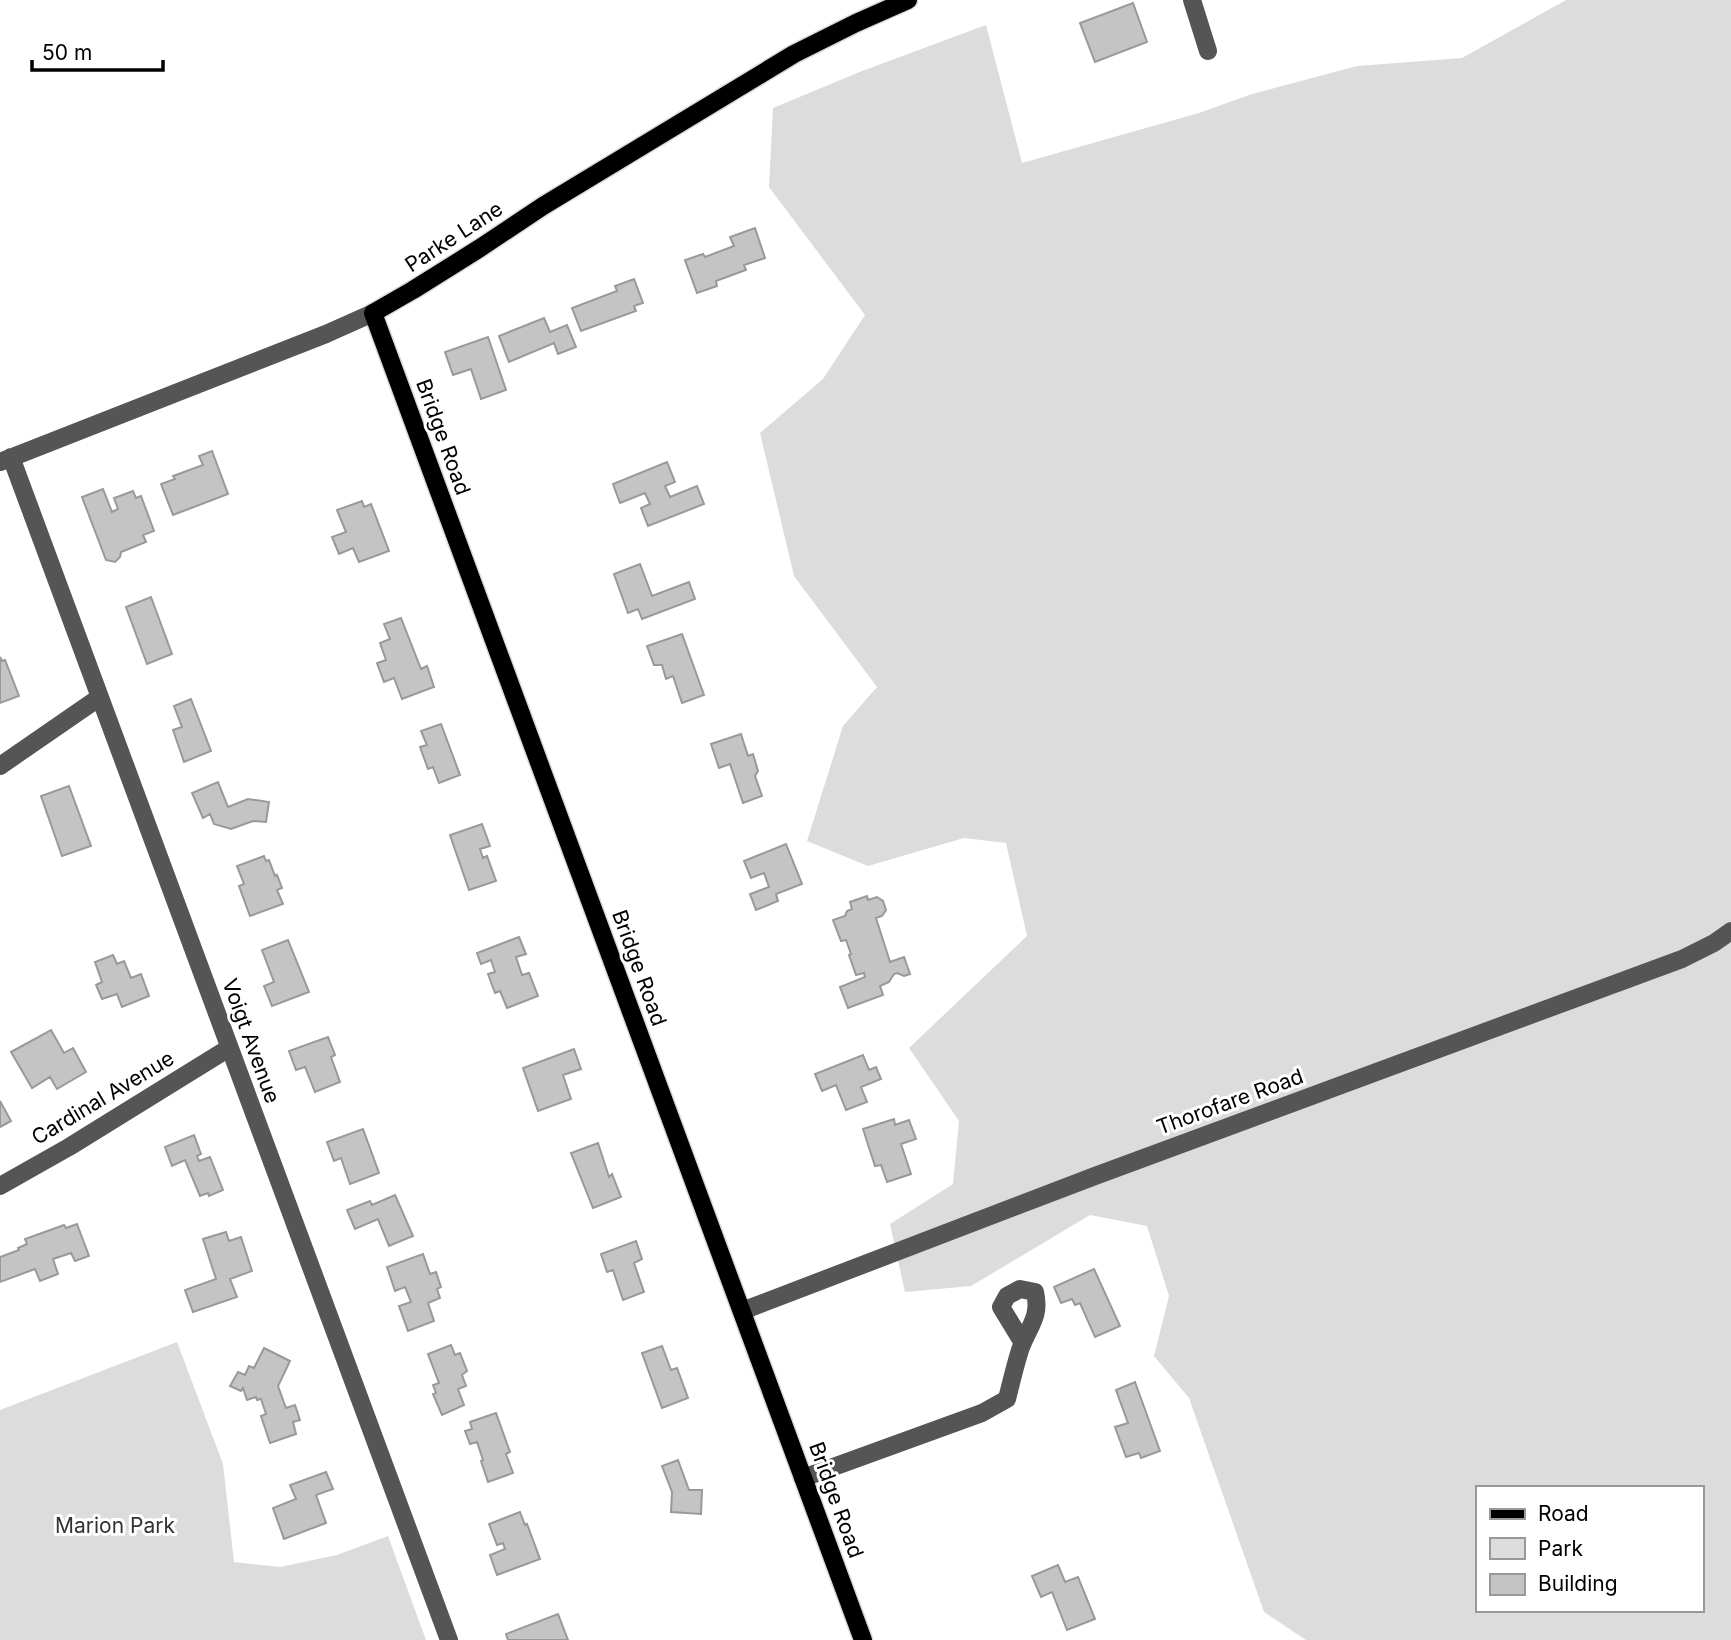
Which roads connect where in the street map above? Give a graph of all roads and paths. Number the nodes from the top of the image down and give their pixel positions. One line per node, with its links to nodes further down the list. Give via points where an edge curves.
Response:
1 (908, 0): 4 (main road, Parke Lane, via 794,54)
2 (1192, 0): 3 (street)
3 (1208, 51)
4 (373, 313): 5 (street, Parke Lane); 11 (main road, Bridge Road)
5 (5, 459): 6 (street, Voigt Avenue)
6 (100, 697): 7 (street); 9 (street, Voigt Avenue)
7 (0, 766)
8 (1731, 931): 11 (street, Thorofare Road, via 1682,959)
9 (229, 1048): 10 (street, Cardinal Avenue); 14 (street, Voigt Avenue)
10 (0, 1186)
11 (742, 1311): 13 (main road, Bridge Road)
12 (1023, 1343): 13 (street, via 1007,1399 982,1413)
13 (803, 1478): 15 (main road, Bridge Road)
14 (449, 1640)
15 (863, 1640)

